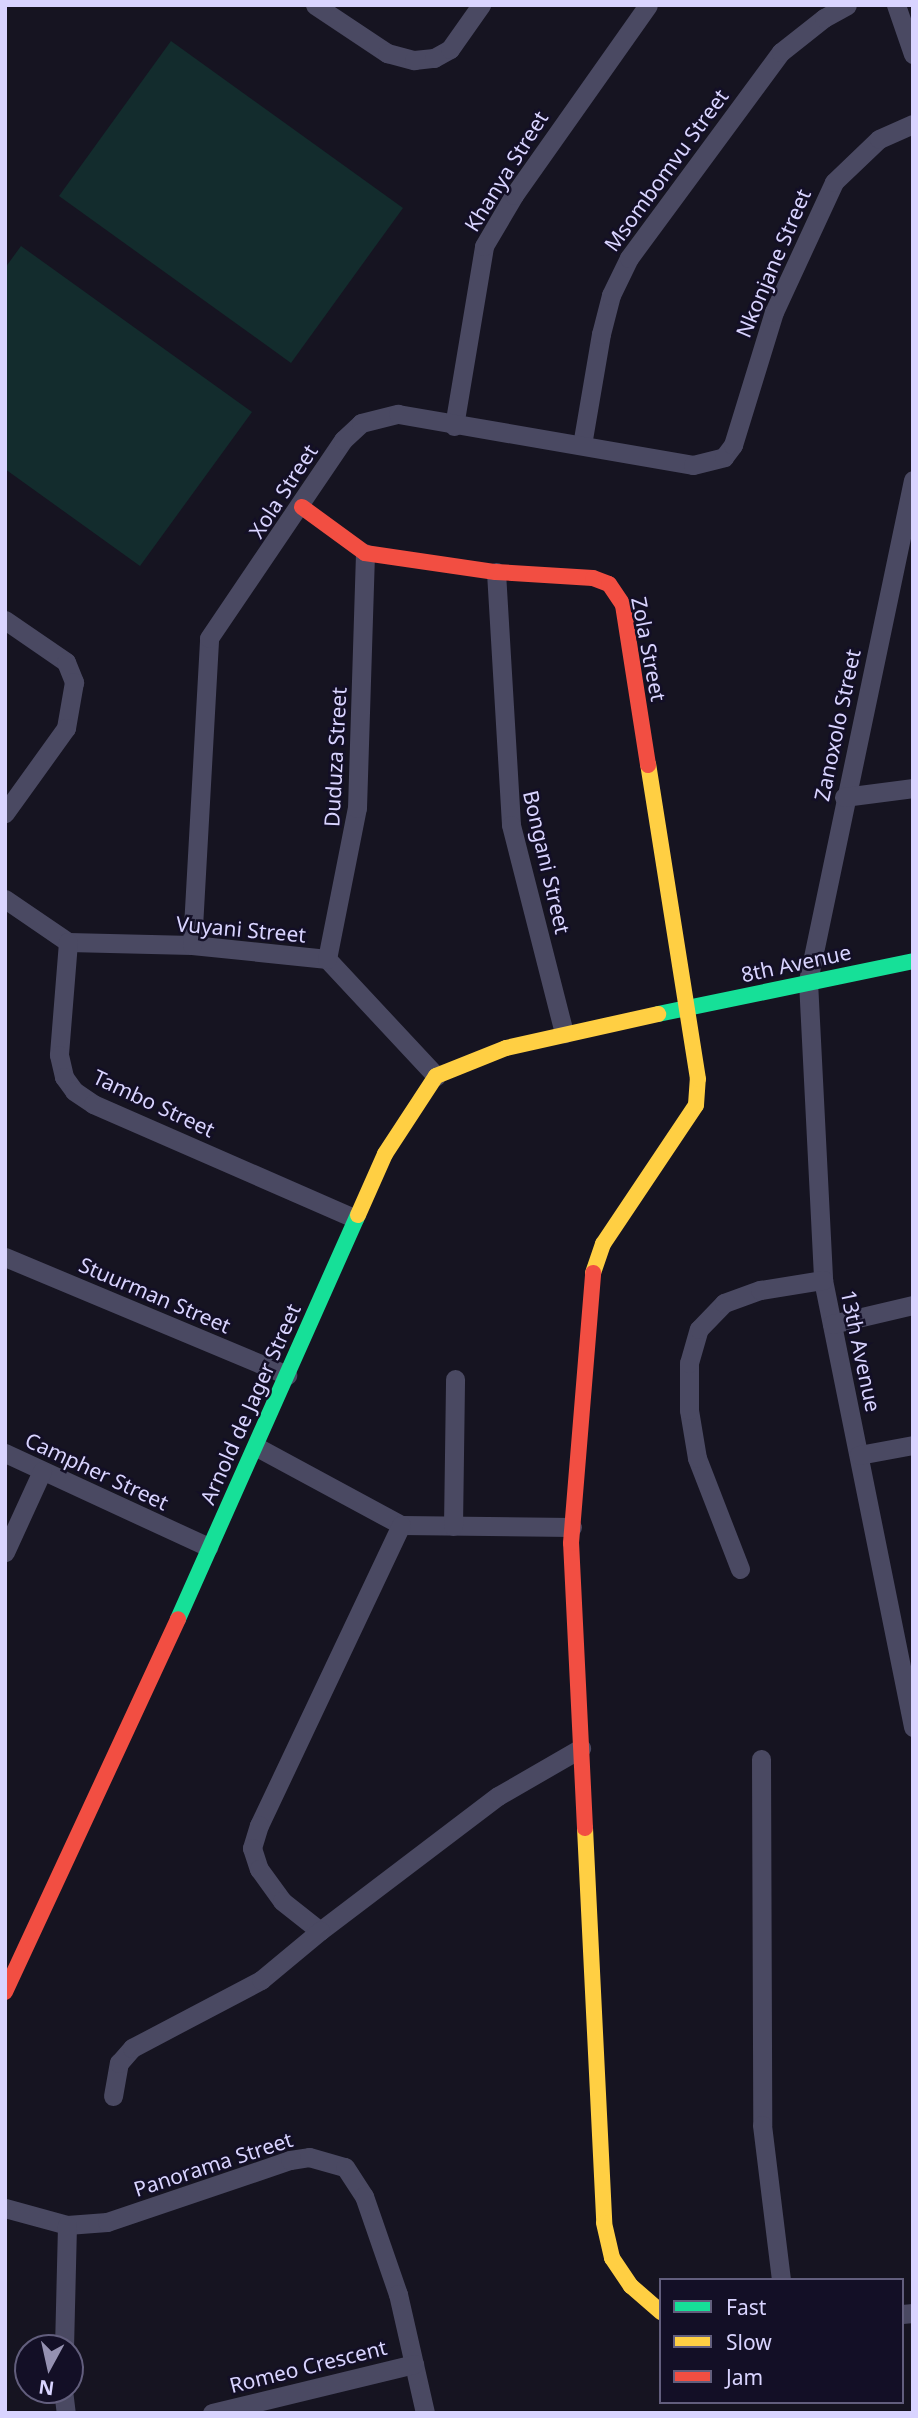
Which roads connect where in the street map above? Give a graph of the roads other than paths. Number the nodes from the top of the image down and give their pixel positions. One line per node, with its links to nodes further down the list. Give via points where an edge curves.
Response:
1 (315, 5): 2 (street, via 387,53 414,60 434,58 450,49)
2 (481, 5)
3 (648, 5): 8 (street, Khanya Street, via 529,173 484,246)
4 (847, 5): 9 (street, Msombomvu Street, via 781,52 629,258 611,295 601,334)
5 (896, 5): 6 (street)
6 (913, 54)
7 (913, 124): 10 (street, Nkonjane Street, via 879,139 834,182 774,312 733,445)
8 (454, 426): 9 (street, Xola Street); 12 (street, Xola Street, via 398,414 361,423 344,440)
9 (582, 445): 10 (street, Xola Street, via 694,465)
10 (724, 457)
11 (913, 480): 17 (street, Zanoxolo Street)
12 (302, 508): 13 (street, Zola Street); 21 (street, Xola Street, via 209,638)
13 (365, 553): 14 (street, Zola Street); 22 (street, Duduza Street, via 357,808)
14 (496, 572): 25 (street, Zola Street, via 593,578 609,584 623,606); 26 (street, Bongani Street, via 511,825)
15 (5, 620): 18 (street, via 66,663 74,682 66,728)
16 (913, 789): 17 (street)
17 (844, 797): 24 (street, Zanoxolo Street)
18 (5, 813)
19 (5, 899): 20 (street)
20 (68, 942): 21 (street, Vuyani Street); 28 (street, Tambo Street, via 60,1055 64,1077 74,1091 93,1104)
21 (192, 945): 22 (street, Vuyani Street)
22 (327, 959): 27 (street, Vuyani Street)
23 (913, 961): 24 (street, 8th Avenue)
24 (808, 981): 25 (street, 8th Avenue); 30 (street, 13th Avenue)
25 (687, 1005): 26 (street); 42 (street, Zola Street, via 698,1079 696,1105 603,1244 593,1275)
26 (564, 1033): 27 (street, via 506,1048)
27 (436, 1076): 28 (street, Arnold de Jager Street, via 397,1133)
28 (354, 1218): 33 (street, Arnold de Jager Street)
29 (5, 1257): 33 (street, Stuurman Street)
30 (823, 1280): 32 (street, 13th Avenue); 45 (street, via 760,1290 724,1303 699,1329 689,1363 689,1410 697,1458)
31 (913, 1305): 32 (street)
32 (832, 1324): 38 (street, 13th Avenue)
33 (286, 1375): 36 (street, Arnold de Jager Street)
34 (455, 1379): 41 (street)
35 (913, 1445): 38 (street)
36 (257, 1447): 40 (street); 43 (street, Arnold de Jager Street)
37 (5, 1453): 39 (street, Campher Street)
38 (859, 1455): 46 (street, 13th Avenue)
39 (42, 1471): 43 (street, Campher Street); 44 (street)
40 (401, 1525): 41 (street); 49 (street, via 252,1848 259,1869 282,1901)
41 (453, 1526): 42 (street)
42 (572, 1527): 47 (street, Zola Street)
43 (208, 1548): 50 (street, Arnold de Jager Street)
44 (5, 1552)
45 (740, 1569)
46 (913, 1727)
47 (581, 1748): 49 (street, via 498,1796); 55 (street, Zola Street, via 604,2223 611,2258 631,2286)
48 (761, 1759): 54 (street, via 762,2125)
49 (320, 1931): 51 (street, via 261,1980 132,2048 119,2063)
50 (5, 1992)
51 (113, 2096)
52 (5, 2208): 53 (street, Panorama Street)
53 (66, 2225): 56 (street); 57 (street, Panorama Street, via 130,2215 290,2160 328,2160 345,2167 364,2196 398,2294)
54 (781, 2278)
55 (659, 2310)
56 (64, 2334)
57 (414, 2364): 58 (street, Romeo Crescent); 59 (street, Panorama Street)
58 (212, 2413)
59 (425, 2413)

